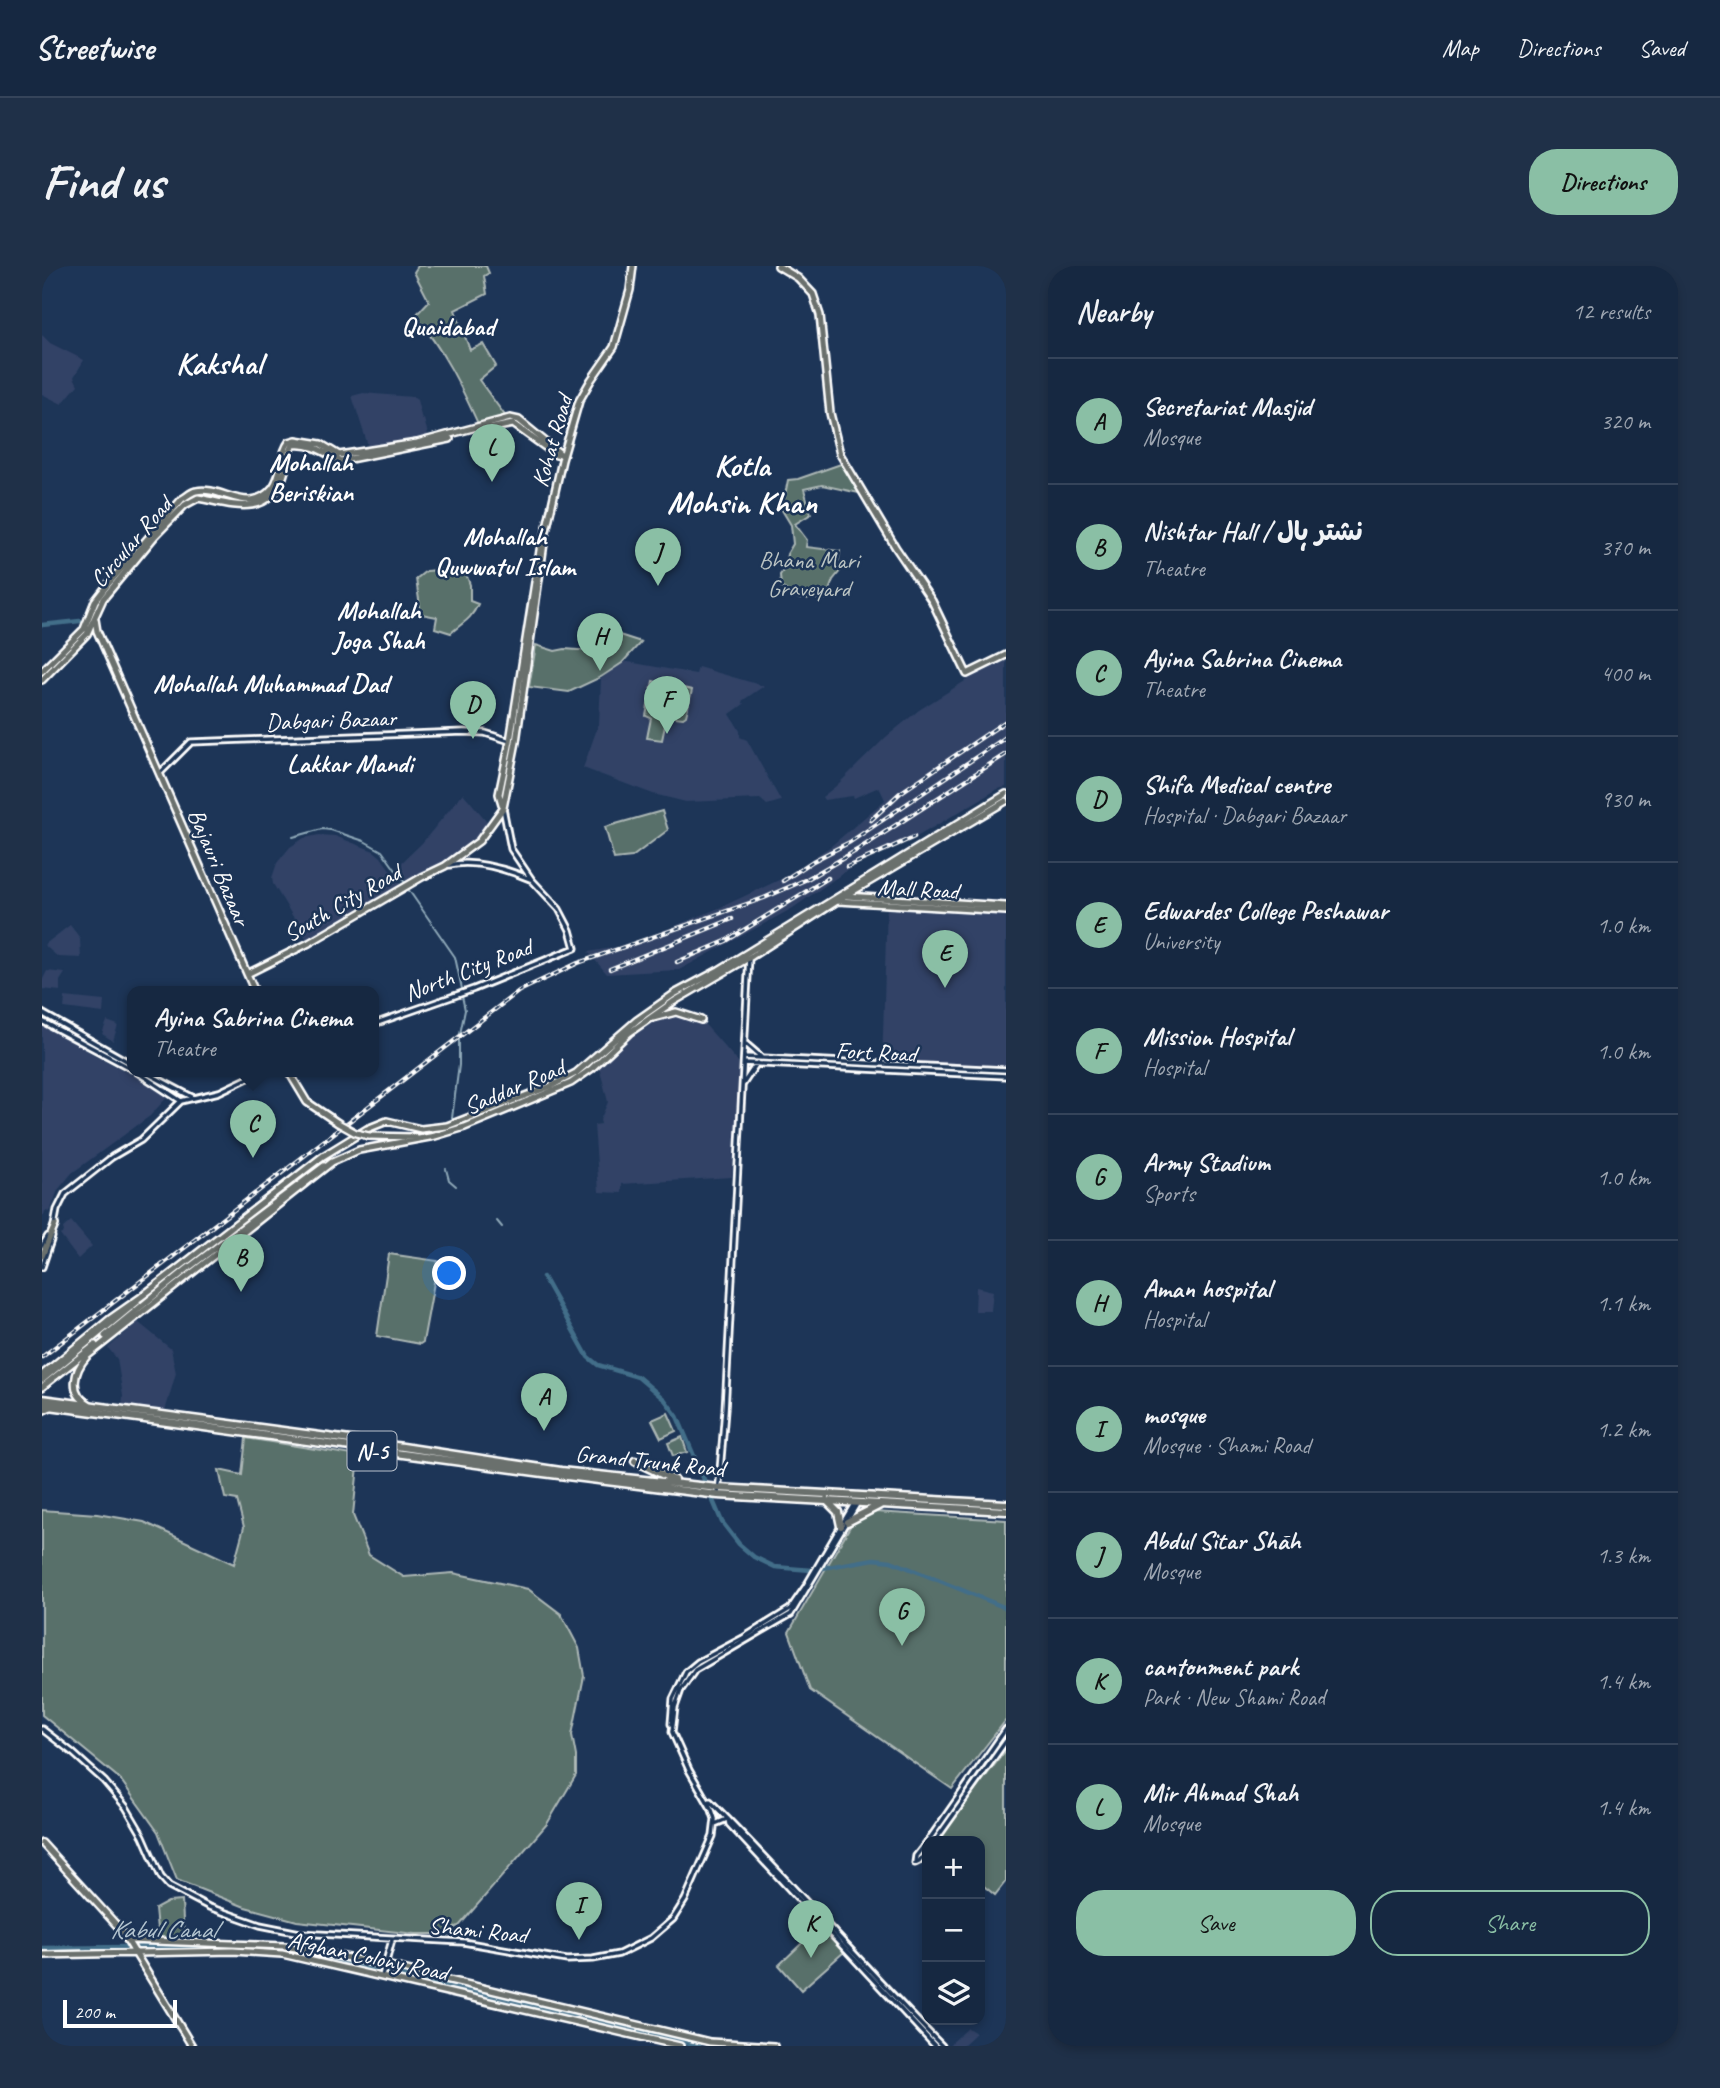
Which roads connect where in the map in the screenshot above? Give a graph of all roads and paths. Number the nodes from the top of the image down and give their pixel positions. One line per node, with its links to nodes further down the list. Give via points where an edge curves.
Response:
1 (632, 266): 3 (main road, Kohat Road, via 631,290 614,347 579,401)
2 (778, 266): 6 (main road, via 813,294 820,315 830,413 840,454 932,601 967,674)
3 (562, 458): 4 (main road, Circular Road, via 519,421 339,458 297,442 290,449 276,491 261,503 198,498 185,505 111,585); 9 (main road, Kohat Road, via 541,544)
4 (92, 615): 5 (main road, Circular Road); 10 (main road, Bajauri Bazaar)
5 (86, 630): 7 (main road); 8 (main road, Circular Road)
6 (1006, 655)
7 (42, 671)
8 (42, 680)
9 (513, 741): 10 (street, Dabgari Bazaar, via 464,732 191,742); 13 (main road, Kohat Road, via 499,794)
10 (160, 773): 22 (main road, Bajauri Bazaar)
11 (1006, 794): 17 (main road, Saddar Road)
12 (1006, 801): 16 (main road, Saddar Road)
13 (503, 807): 14 (main road, via 479,841); 15 (street, via 511,849)
14 (445, 866): 15 (street, South City Road, via 494,867); 22 (main road, South City Road)
15 (531, 880): 28 (street, North City Road, via 559,909 575,948)
16 (845, 896): 17 (main road, Saddar Road); 19 (main road, Mall Road)
17 (837, 899): 18 (main road, Mall Road); 20 (main road, Mall Road); 21 (main road, Saddar Road)
18 (828, 901): 44 (main road, Saddar Road, via 674,994 566,1079 465,1121)
19 (1006, 905)
20 (1006, 911)
21 (749, 957): 25 (main road, Saddar Road); 29 (street)
22 (247, 974): 23 (main road, Bajauri Bazaar)
23 (252, 986)
24 (42, 1013): 30 (street)
25 (646, 1020): 26 (main road, via 676,1012); 46 (main road, Saddar Road, via 571,1083)
26 (701, 1020)
27 (42, 1021): 30 (street)
28 (379, 1022)
29 (746, 1044): 31 (street); 32 (street)
30 (103, 1051): 34 (street)
31 (763, 1058): 32 (street, Fort Road); 35 (street, Fort Road)
32 (744, 1060): 33 (street, Fort Road); 41 (street)
33 (757, 1063): 36 (street, Fort Road); 41 (street)
34 (127, 1064)
35 (1006, 1070)
36 (1006, 1076)
37 (145, 1077): 43 (street)
38 (154, 1077): 42 (street)
39 (250, 1077): 42 (street, via 219,1092)
40 (292, 1077): 45 (main road, bridge, via 307,1102 354,1132)
41 (742, 1086): 64 (street, via 725,1410)
42 (192, 1097): 43 (street)
43 (181, 1101): 48 (street, via 141,1140 65,1194)
44 (430, 1129): 45 (main road); 52 (main road, Saddar Road, via 387,1121 366,1129 323,1156)
45 (369, 1136): 46 (main road)
46 (435, 1136): 47 (main road, Saddar Road, via 359,1150)
47 (330, 1164): 54 (main road, via 310,1174 187,1269); 57 (main road, Saddar Road, via 87,1356 78,1366 75,1383 81,1399)
48 (55, 1225): 49 (street); 50 (main road); 51 (street)
49 (42, 1246)
50 (42, 1256)
51 (42, 1267)
52 (141, 1297): 53 (main road, Saddar Road); 53 (main road)
53 (42, 1378)
54 (42, 1387)
55 (42, 1399): 57 (highway, Grand Trunk Road / N-5)
56 (42, 1405): 58 (highway, Grand Trunk Road / N-5)
57 (92, 1405): 60 (highway, Grand Trunk Road / N-5)
58 (53, 1406): 59 (main road); 60 (highway, Grand Trunk Road / N-5)
59 (42, 1411)
60 (205, 1424): 62 (highway, Grand Trunk Road / N-5); 63 (highway, Grand Trunk Road / N-5, via 534,1472)
61 (635, 1461): 62 (highway)
62 (687, 1484): 63 (highway, Grand Trunk Road / N-5)
63 (701, 1489): 64 (highway, Grand Trunk Road / N-5)
64 (715, 1491): 65 (highway, Grand Trunk Road / N-5); 66 (highway, Grand Trunk Road / N-5)
65 (857, 1499): 66 (highway, Grand Trunk Road / N-5); 67 (highway, Grand Trunk Road / N-5); 68 (highway, Grand Trunk Road / N-5); 70 (street)
66 (826, 1500): 70 (highway)
67 (882, 1504): 69 (highway, Grand Trunk Road / N-5); 70 (highway)
68 (1006, 1504)
69 (1006, 1511)
70 (844, 1524): 74 (street, via 791,1614 690,1674 677,1700 673,1737)
71 (1006, 1729): 77 (street)
72 (42, 1730): 82 (street, Shami Road, via 104,1781 143,1836 161,1877 180,1893 279,1930)
73 (1006, 1741): 78 (street)
74 (708, 1799): 75 (street); 76 (street)
75 (728, 1819): 76 (street); 91 (street); 92 (street)
76 (715, 1824): 82 (street, Shami Road, via 706,1854 673,1919 651,1938 619,1954 567,1960 463,1942)
77 (932, 1836)
78 (939, 1836)
79 (42, 1843): 83 (main road)
80 (922, 1849): 81 (street, via 915,1863)
81 (922, 1857)
82 (415, 1941): 87 (street, via 391,1940)
83 (129, 1942): 84 (main road); 85 (main road)
84 (207, 1947): 85 (main road, Afghan Colony Road); 87 (main road, Afghan Colony Road); 87 (main road, via 285,1946)
85 (136, 1954): 86 (main road, Afghan Colony Road); 88 (main road)
86 (42, 1955)
87 (384, 1971): 89 (main road, Afghan Colony Road); 90 (main road, via 710,2042)
88 (192, 2046)
89 (680, 2046)
90 (774, 2046)
91 (935, 2046)
92 (942, 2046)

